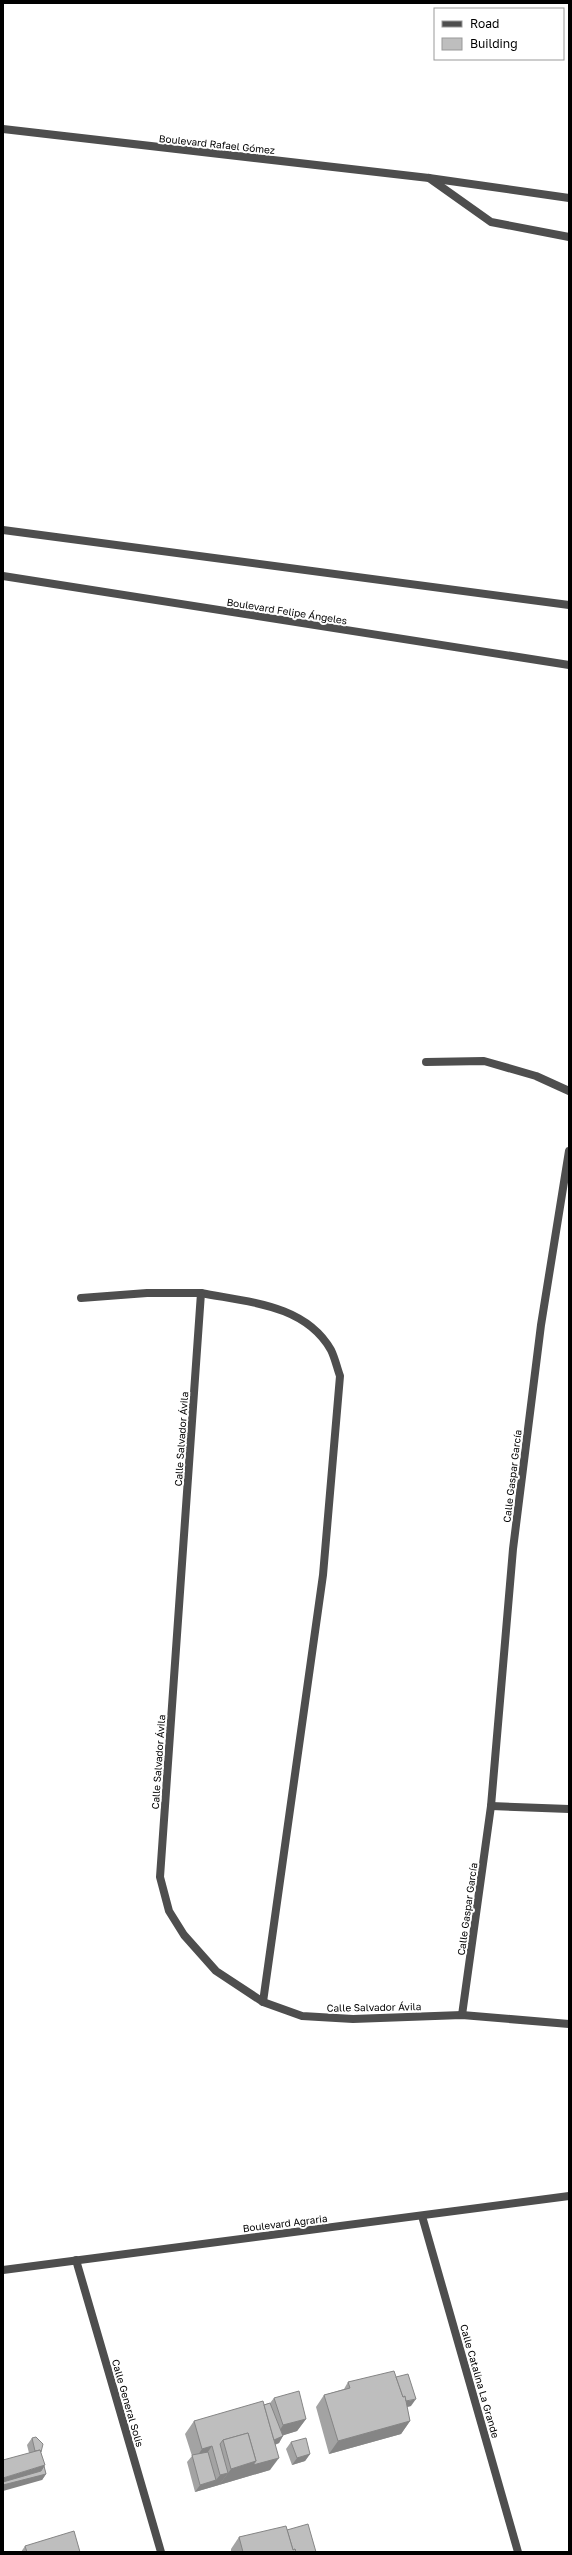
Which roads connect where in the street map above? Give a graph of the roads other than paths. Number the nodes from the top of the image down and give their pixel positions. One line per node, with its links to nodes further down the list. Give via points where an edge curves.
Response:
1 (3, 130): 2 (street, Boulevard Rafael Gómez)
2 (429, 178): 3 (street, Boulevard Rafael Gómez); 4 (street, Boulevard Rafael Gómez, via 491,222)
3 (569, 198)
4 (569, 237)
5 (3, 530): 7 (street)
6 (3, 576): 8 (street, Boulevard Felipe Ángeles)
7 (569, 605)
8 (569, 664)
9 (426, 1062): 10 (street, via 484,1061 536,1076)
10 (569, 1091)
11 (569, 1151): 14 (street, Calle Gaspar García, via 541,1325 512,1549)
12 (201, 1293): 13 (street, via 146,1293); 16 (street, Calle Salvador Ávila, via 160,1877 169,1911 184,1935 216,1970); 16 (street, via 276,1308 309,1324 331,1350 340,1376 324,1575)
13 (81, 1298)
14 (491, 1806): 15 (street); 17 (street, Calle Gaspar García)
15 (569, 1809)
16 (263, 2002): 17 (street, Calle Salvador Ávila, via 302,2016 353,2019)
17 (462, 2015): 18 (street, Calle Salvador Ávila)
18 (569, 2024)
19 (569, 2196): 20 (street, Boulevard Agraria)
20 (422, 2216): 21 (street, Boulevard Agraria); 24 (street, Calle Catalina La Grande)
21 (76, 2260): 22 (street, Boulevard Agraria); 23 (street, Calle General Solis)
22 (3, 2270)
23 (161, 2552)
24 (518, 2552)

